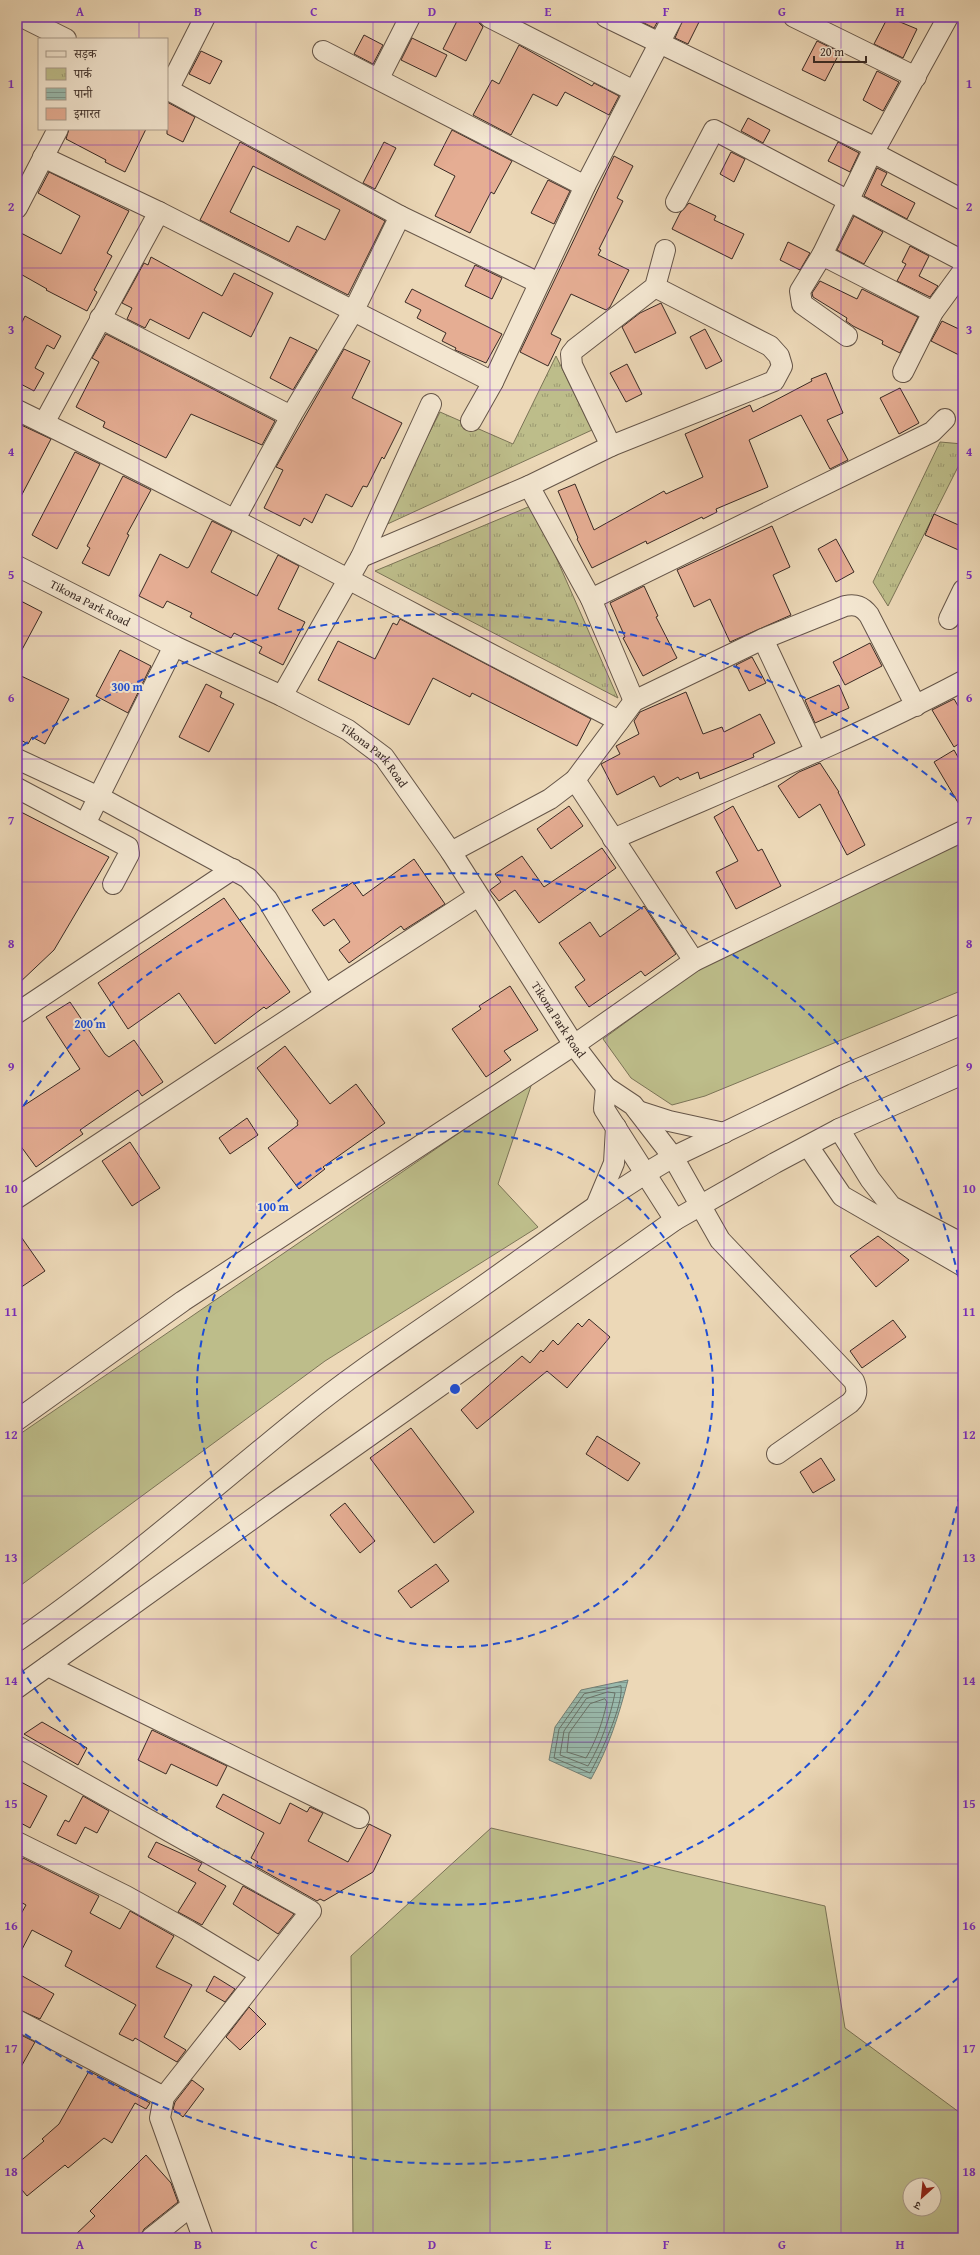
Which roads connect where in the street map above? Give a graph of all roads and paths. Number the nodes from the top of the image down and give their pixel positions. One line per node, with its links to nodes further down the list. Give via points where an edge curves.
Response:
1 (22, 17): 9 (street)
2 (206, 17): 14 (street)
3 (410, 17): 13 (street)
4 (489, 17): 16 (street)
5 (606, 17): 10 (street)
6 (673, 17): 10 (street)
7 (794, 17): 12 (street)
8 (948, 17): 12 (street)
9 (64, 38)
10 (660, 43): 16 (street); 18 (street)
11 (323, 51): 13 (street)
12 (916, 77): 18 (street)
13 (379, 78): 20 (street)
14 (168, 87)
15 (168, 90): 26 (street)
16 (634, 91): 20 (street)
17 (57, 130): 19 (street)
18 (874, 150): 21 (street); 22 (street)
19 (43, 157): 24 (street); 25 (street)
20 (585, 186): 31 (street)
21 (848, 200): 23 (street, via 714,130); 28 (street); 29 (street)
22 (963, 200)
23 (676, 202)
24 (17, 208)
25 (159, 212): 33 (street); 35 (street)
26 (400, 216): 31 (street); 33 (street)
27 (665, 250): 32 (street)
28 (822, 255): 34 (street); 36 (street, via 800,292 802,304)
29 (963, 261)
30 (963, 271): 34 (street)
31 (539, 282): 38 (street)
32 (655, 287): 45 (street, via 571,354 572,365); 45 (street, via 770,346 779,356 782,366 774,381 769,384)
33 (354, 310): 38 (street); 41 (street)
34 (933, 312): 37 (street)
35 (100, 318): 41 (street); 44 (street)
36 (847, 336)
37 (903, 372)
38 (493, 382): 43 (street)
39 (431, 404): 48 (street)
40 (17, 410): 44 (street)
41 (290, 416): 47 (street)
42 (945, 420): 52 (street, via 932,432)
43 (471, 422)
44 (44, 423): 47 (street)
45 (611, 446): 46 (street)
46 (529, 486): 48 (street); 52 (street)
47 (235, 519): 50 (street)
48 (361, 557): 50 (street)
49 (17, 566): 55 (street, Tikona Park Road)
50 (348, 581): 57 (street); 60 (street)
51 (963, 590): 53 (street)
52 (591, 599): 58 (street)
53 (949, 619)
54 (763, 638): 58 (street); 59 (street, via 845,606 860,606 869,615); 61 (street)
55 (174, 646): 57 (street, Tikona Park Road); 65 (street)
56 (963, 681): 59 (street)
57 (282, 696): 69 (street, Tikona Park Road, via 348,730 384,757)
58 (634, 701): 60 (street)
59 (916, 706): 61 (street)
60 (619, 721): 63 (street)
61 (816, 752): 68 (street)
62 (17, 759): 65 (street)
63 (575, 780): 68 (street); 69 (street, via 550,799)
64 (17, 788): 66 (street)
65 (99, 797): 66 (street); 70 (street)
66 (85, 824): 71 (street, via 128,847 129,854)
67 (963, 831): 73 (street)
68 (613, 839): 73 (street)
69 (451, 852): 72 (street, Tikona Park Road)
70 (233, 869): 74 (street, via 248,878 267,900); 75 (street)
71 (113, 884)
72 (478, 896): 74 (street); 77 (street, Tikona Park Road)
73 (694, 961): 77 (street)
74 (325, 994): 88 (street)
75 (17, 1013)
76 (963, 1024): 83 (street, via 844,1075)
77 (574, 1045): 79 (street, Tikona Park Road); 95 (street, via 183,1301)
78 (963, 1074): 82 (street)
79 (606, 1086): 80 (street, Tikona Park Road, via 628,1100); 81 (street, via 604,1109)
80 (638, 1111): 83 (street, Tikona Park Road, via 669,1121); 85 (street, Tikona Park Road)
81 (616, 1127): 86 (street); 90 (street, via 614,1164)
82 (839, 1130): 84 (street); 87 (street)
83 (724, 1133): 85 (street)
84 (808, 1146): 89 (street); 91 (street, via 842,1196)
85 (673, 1157): 86 (street); 89 (street, Tikona Park Road)
86 (646, 1173): 90 (street); 92 (street)
87 (880, 1194): 91 (street); 93 (street, via 891,1206)
88 (17, 1198)
89 (700, 1204): 92 (street); 96 (street, Tikona Park Road, via 712,1230 730,1252 854,1380 857,1389 856,1397 850,1403)
90 (596, 1206): 97 (street, via 304,1414 151,1541 71,1604)
91 (864, 1209): 94 (street)
92 (675, 1220): 98 (street, via 286,1494)
93 (963, 1244)
94 (963, 1266)
95 (17, 1420)
96 (778, 1454)
97 (17, 1642)
98 (48, 1666): 99 (street); 101 (street)
99 (17, 1688)
100 (17, 1746): 103 (street, via 310,1910 311,1914)
101 (359, 1818)
102 (17, 1842): 103 (street, via 126,1896)
103 (260, 1974): 105 (street)
104 (17, 2020): 105 (street)
105 (164, 2097): 106 (street, via 160,2118)
106 (190, 2207): 107 (street); 108 (street)
107 (151, 2238)
108 (203, 2238)

